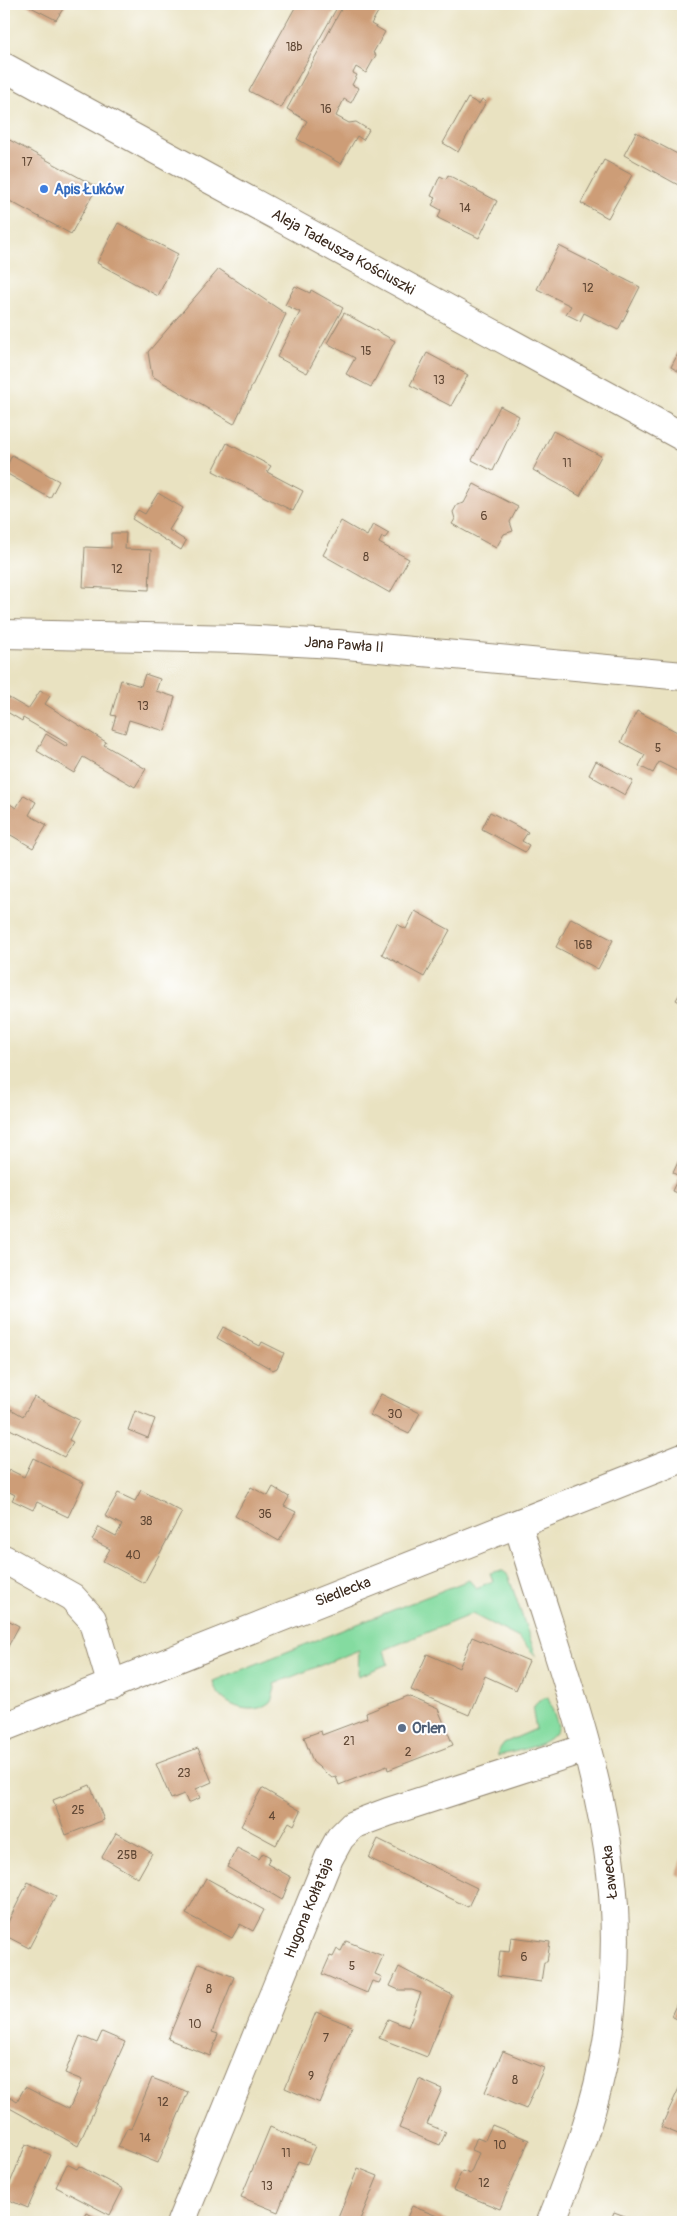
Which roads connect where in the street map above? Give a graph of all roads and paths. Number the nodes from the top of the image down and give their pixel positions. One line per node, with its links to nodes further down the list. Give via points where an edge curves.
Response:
1 (4, 67): 2 (street, Aleja Tadeusza Kościuszki)
2 (683, 437)
3 (4, 634): 4 (street, Jana Pawła II, via 336,644)
4 (683, 676)
5 (683, 1458): 6 (street, Siedlecka)
6 (518, 1524): 8 (street, Siedlecka, via 183,1654); 10 (street, Ławecka)
7 (4, 1560): 8 (street, via 72,1597 92,1619)
8 (112, 1686): 9 (street, Siedlecka)
9 (4, 1727)
10 (586, 1748): 11 (street, Hugona Kołłątaja, via 388,1812 353,1825 340,1838 329,1858); 12 (street, Ławecka, via 611,1873 616,1943 613,1988 606,2044 593,2105)
11 (181, 2222)
12 (551, 2222)

